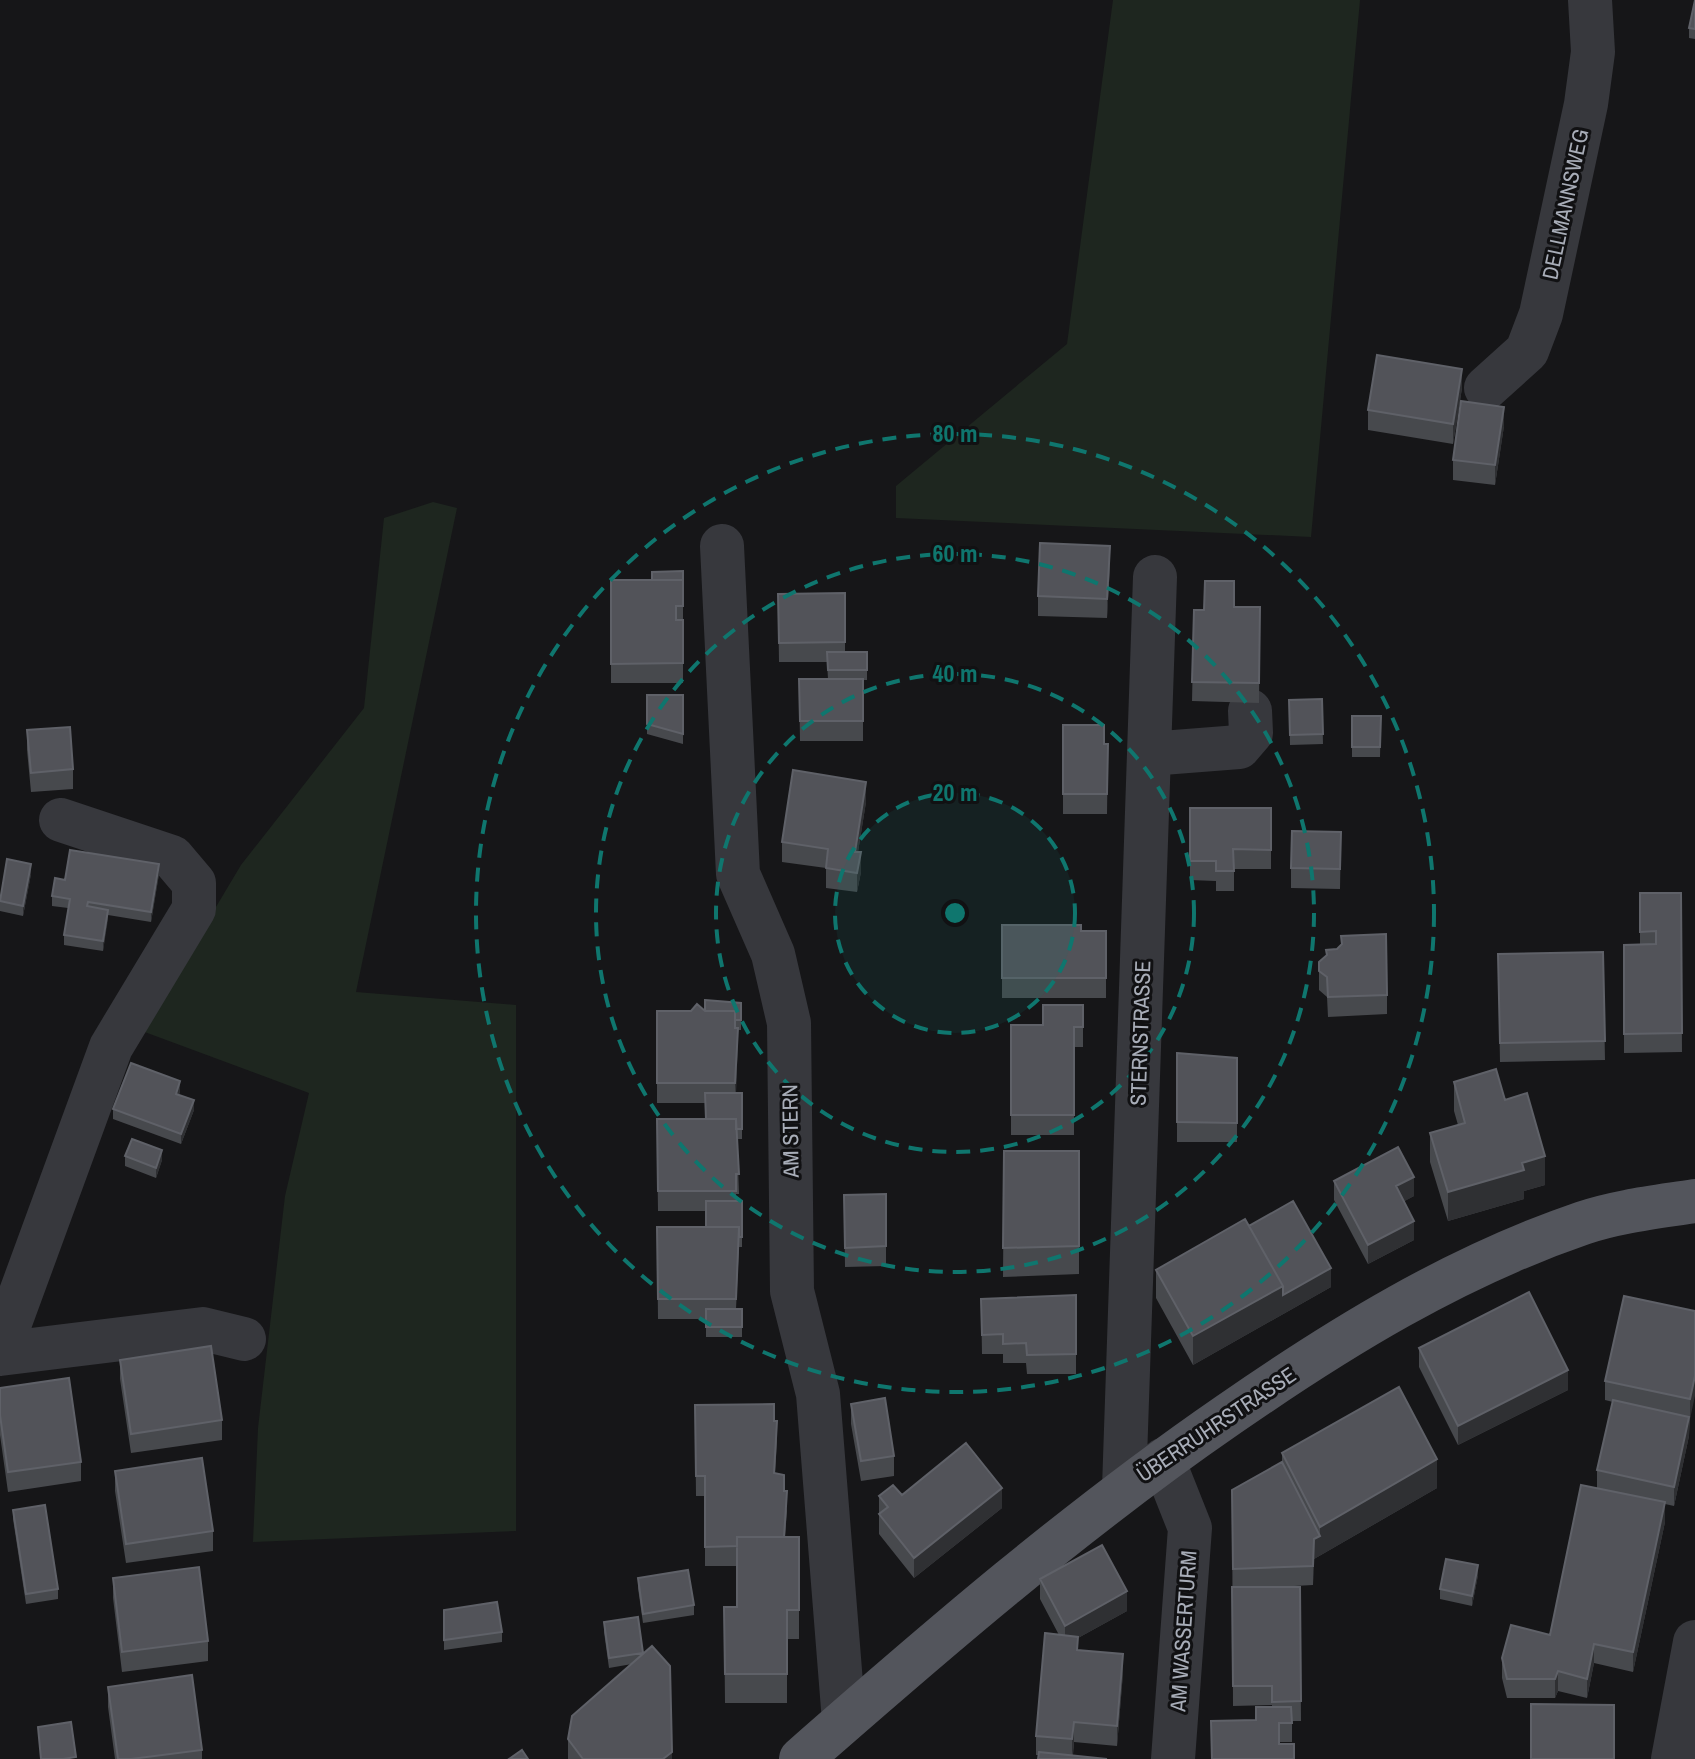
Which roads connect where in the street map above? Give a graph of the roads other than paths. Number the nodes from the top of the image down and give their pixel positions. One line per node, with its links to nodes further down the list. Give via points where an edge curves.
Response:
1 (1590, 0): 2 (street, DELLMANNSWEG, via 1593,52 1586,104 1541,314 1527,351)
2 (1486, 388)
3 (722, 546): 14 (street, AM STERN, via 738,874 773,954 789,1023 792,1291 818,1394)
4 (1155, 577): 6 (street, STERNSTRASSE)
5 (1250, 711): 6 (street, via 1251,733 1239,747)
6 (1149, 754): 12 (street, STERNSTRASSE)
7 (61, 820): 10 (street, via 172,857 194,883 194,909 111,1047)
8 (1695, 1201): 11 (main road, ÜBERRUHRSTRASSE, via 1584,1223 1412,1298)
9 (244, 1339): 10 (street, via 203,1329)
10 (0, 1352)
11 (1163, 1460): 12 (main road, ÜBERRUHRSTRASSE); 17 (street, AM WASSERTURM, via 1190,1528)
12 (1124, 1488): 14 (main road, ÜBERRUHRSTRASSE, via 1003,1583)
13 (1695, 1642): 15 (street)
14 (844, 1721): 16 (main road, ÜBERRUHRSTRASSE)
15 (1681, 1756)
16 (801, 1759)
17 (1173, 1759)

